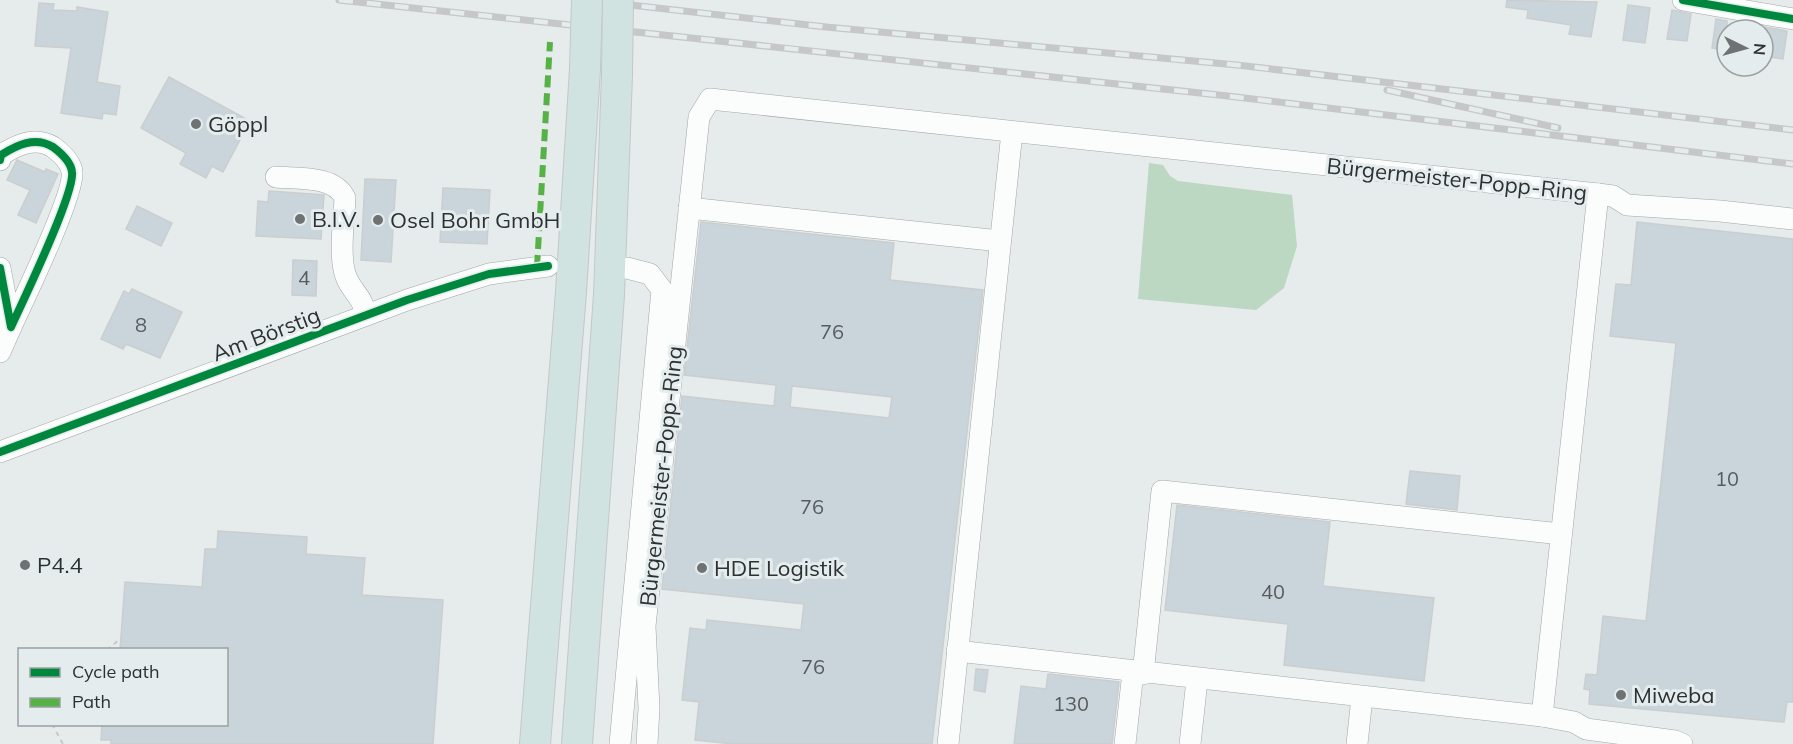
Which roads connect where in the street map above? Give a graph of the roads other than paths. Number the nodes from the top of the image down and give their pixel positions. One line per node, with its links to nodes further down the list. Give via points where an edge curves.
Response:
1 (587, 0): 25 (highway, bridge, via 572,292)
2 (618, 0): 12 (highway, bridge)
3 (1683, 0): 4 (street)
4 (1793, 19)
5 (1012, 132): 8 (street, Bürgermeister-Popp-Ring); 9 (street, Bürgermeister-Popp-Ring, via 710,99 699,117); 11 (street)
6 (0, 160): 16 (street, via 17,145 34,142 51,146 66,158 72,173 68,197)
7 (276, 177): 15 (street, via 335,184 341,190 345,198 343,265 346,277 362,299)
8 (1598, 194): 10 (street, via 1613,196 1627,205); 19 (street, Bürgermeister-Popp-Ring)
9 (689, 208): 11 (street); 28 (street, Bürgermeister-Popp-Ring, via 645,626)
10 (1793, 219)
11 (1000, 241): 20 (street)
12 (620, 256): 26 (highway, via 609,295); 27 (street, via 650,274 662,290)
13 (548, 266): 15 (street, Am Börstig, via 489,274)
14 (0, 268): 16 (street)
15 (366, 315): 18 (street, Am Börstig)
16 (11, 327): 17 (street)
17 (0, 352)
18 (0, 453)
19 (1561, 534): 21 (street, via 1162,491); 24 (street, Bürgermeister-Popp-Ring)
20 (957, 651): 21 (street); 29 (street)
21 (1138, 673): 22 (street); 30 (street)
22 (1197, 680): 23 (street); 31 (street)
23 (1362, 697): 24 (street); 32 (street)
24 (1542, 716): 33 (street, via 1574,722 1586,729)
25 (535, 744)
26 (577, 744)
27 (620, 744)
28 (647, 744)
29 (948, 744)
30 (1125, 744)
31 (1190, 744)
32 (1357, 744)
33 (1682, 744)

